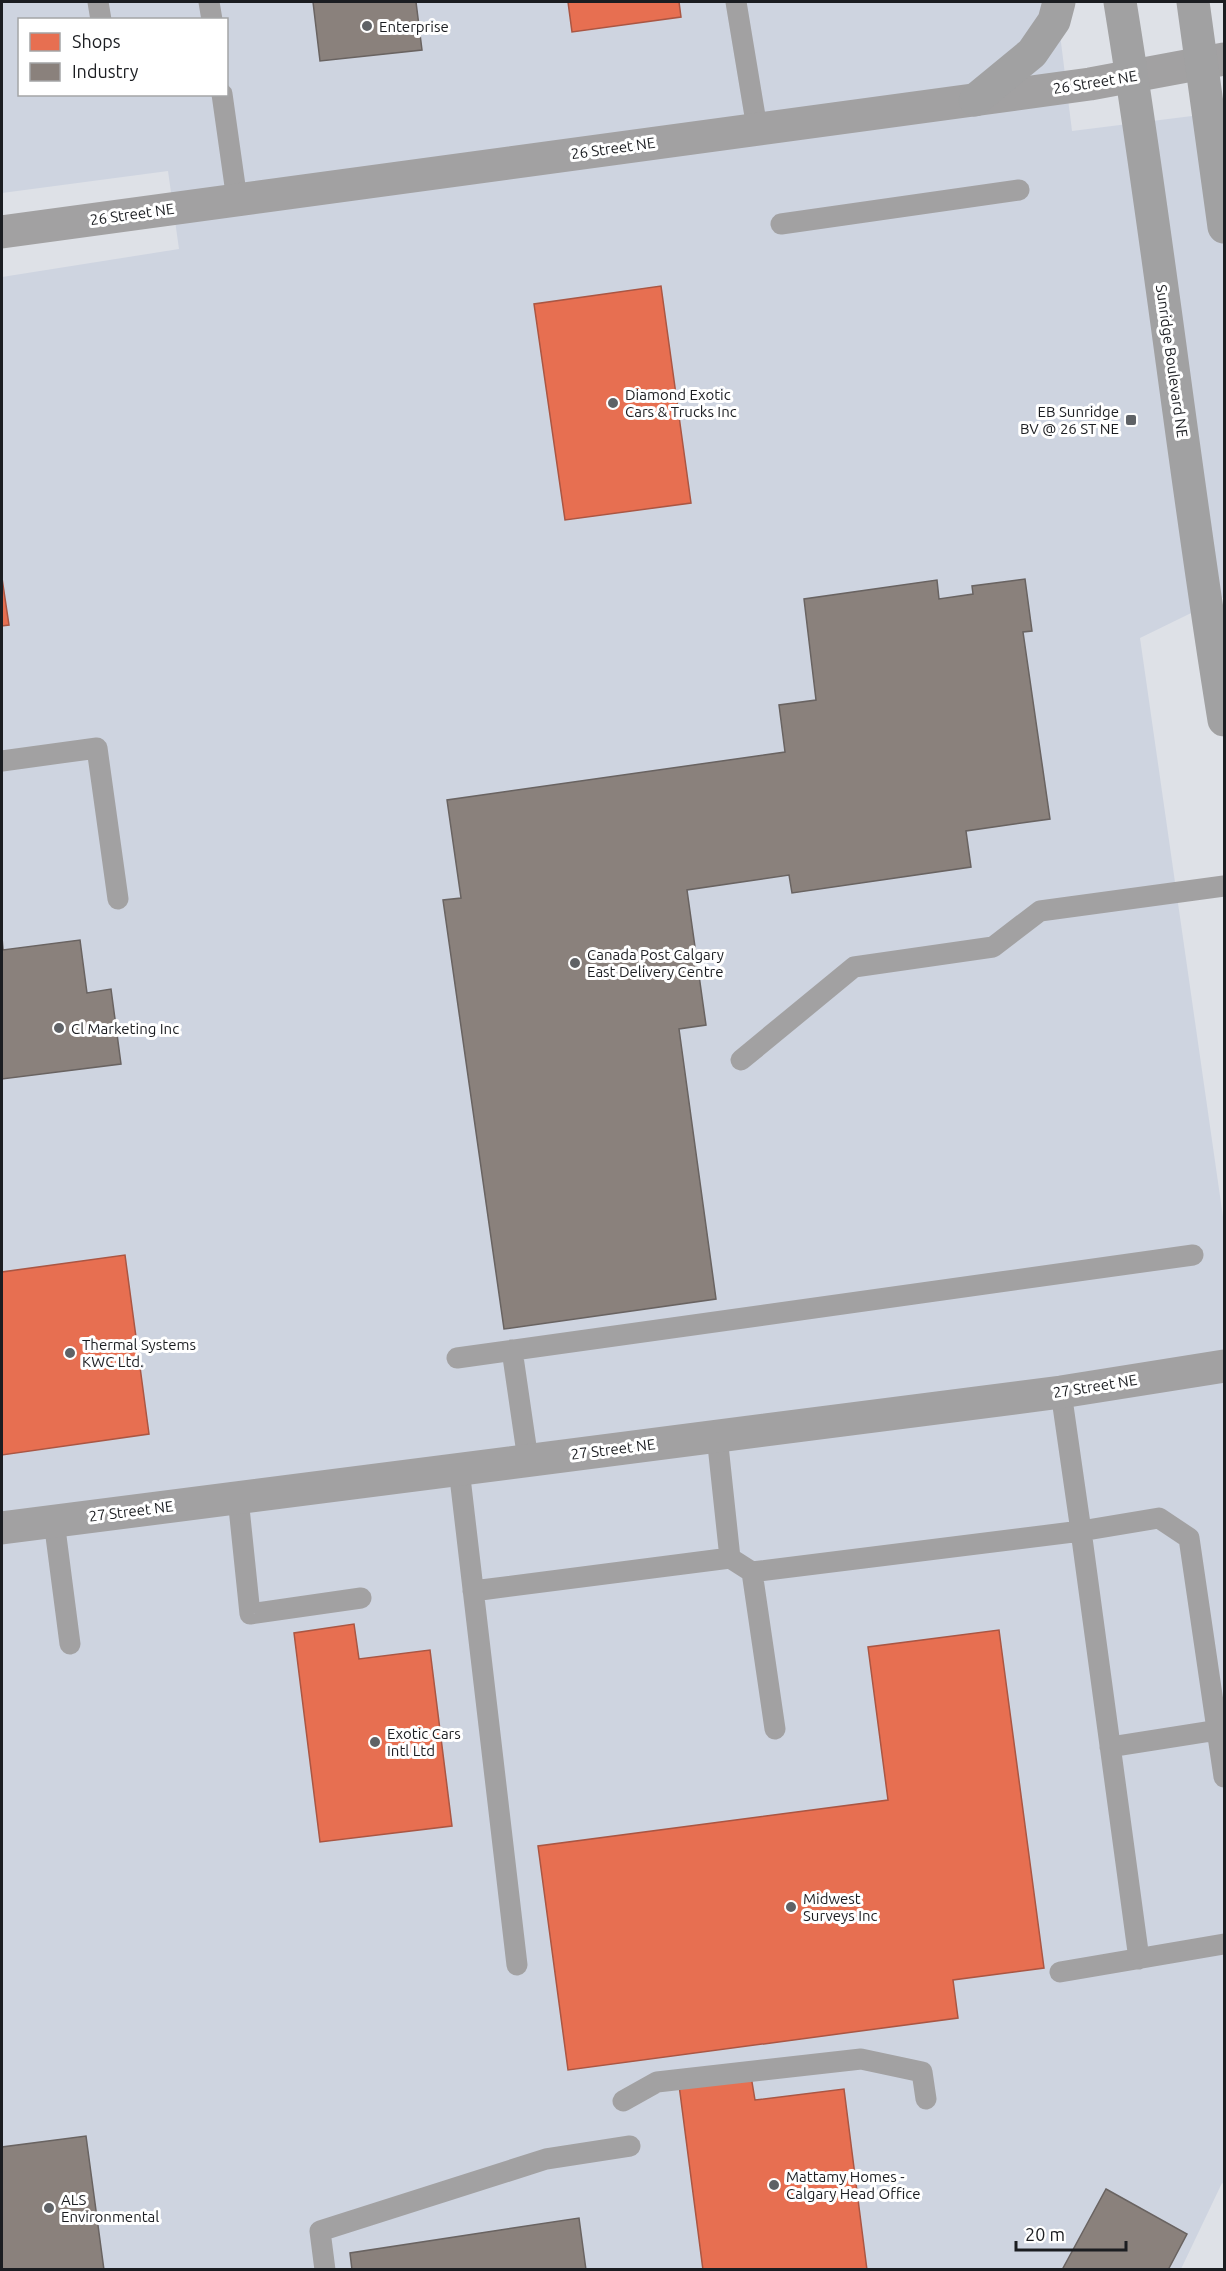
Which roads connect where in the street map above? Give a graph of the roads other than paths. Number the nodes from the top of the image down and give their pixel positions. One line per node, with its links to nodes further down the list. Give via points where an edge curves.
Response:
1 (98, 2): 7 (lane)
2 (209, 2): 8 (lane)
3 (736, 2): 13 (lane)
4 (1059, 2): 12 (street, via 1054,21 1032,53)
5 (1120, 2): 10 (street, Sunridge Boulevard NE)
6 (1194, 2): 9 (street)
7 (101, 18)
8 (212, 18)
9 (1214, 61): 10 (street, 26 Street NE); 17 (street)
10 (1133, 76): 12 (street, 26 Street NE); 19 (street, Sunridge Boulevard NE)
11 (222, 96): 15 (lane)
12 (975, 100): 13 (street, 26 Street NE)
13 (757, 128): 15 (street, 26 Street NE)
14 (1019, 190): 16 (lane)
15 (237, 200): 18 (street, 26 Street NE)
16 (781, 224)
17 (1224, 227)
18 (2, 232)
19 (1224, 720)
20 (2, 760): 22 (lane, via 97,748)
21 (1224, 885): 23 (lane, via 1040,911 993,947 854,967)
22 (118, 899)
23 (741, 1060)
24 (1193, 1255): 25 (lane)
25 (512, 1350): 26 (lane); 30 (lane)
26 (457, 1358)
27 (1224, 1366): 28 (street, 27 Street NE)
28 (1061, 1392): 29 (street, 27 Street NE); 35 (lane)
29 (717, 1436): 30 (street, 27 Street NE); 36 (lane)
30 (528, 1460): 31 (street, 27 Street NE)
31 (459, 1469): 32 (street, 27 Street NE); 38 (lane)
32 (238, 1498): 33 (street, 27 Street NE); 39 (lane, via 250,1614)
33 (54, 1521): 34 (street, 27 Street NE); 40 (lane)
34 (2, 1528)
35 (1081, 1531): 37 (lane); 42 (lane, via 1159,1518 1189,1538); 43 (lane)
36 (730, 1558): 37 (lane); 38 (lane)
37 (752, 1572): 41 (lane)
38 (473, 1591): 47 (lane)
39 (361, 1598)
40 (70, 1644)
41 (775, 1729)
42 (1218, 1730): 43 (lane); 44 (lane)
43 (1110, 1747): 46 (lane)
44 (1224, 1777)
45 (1224, 1944): 46 (lane)
46 (1139, 1959): 48 (lane)
47 (517, 1965)
48 (1060, 1972)
49 (926, 2099): 50 (lane, via 922,2072 861,2059 657,2082)
50 (623, 2101)
51 (630, 2146): 52 (lane, via 546,2159 320,2231)
52 (326, 2270)

